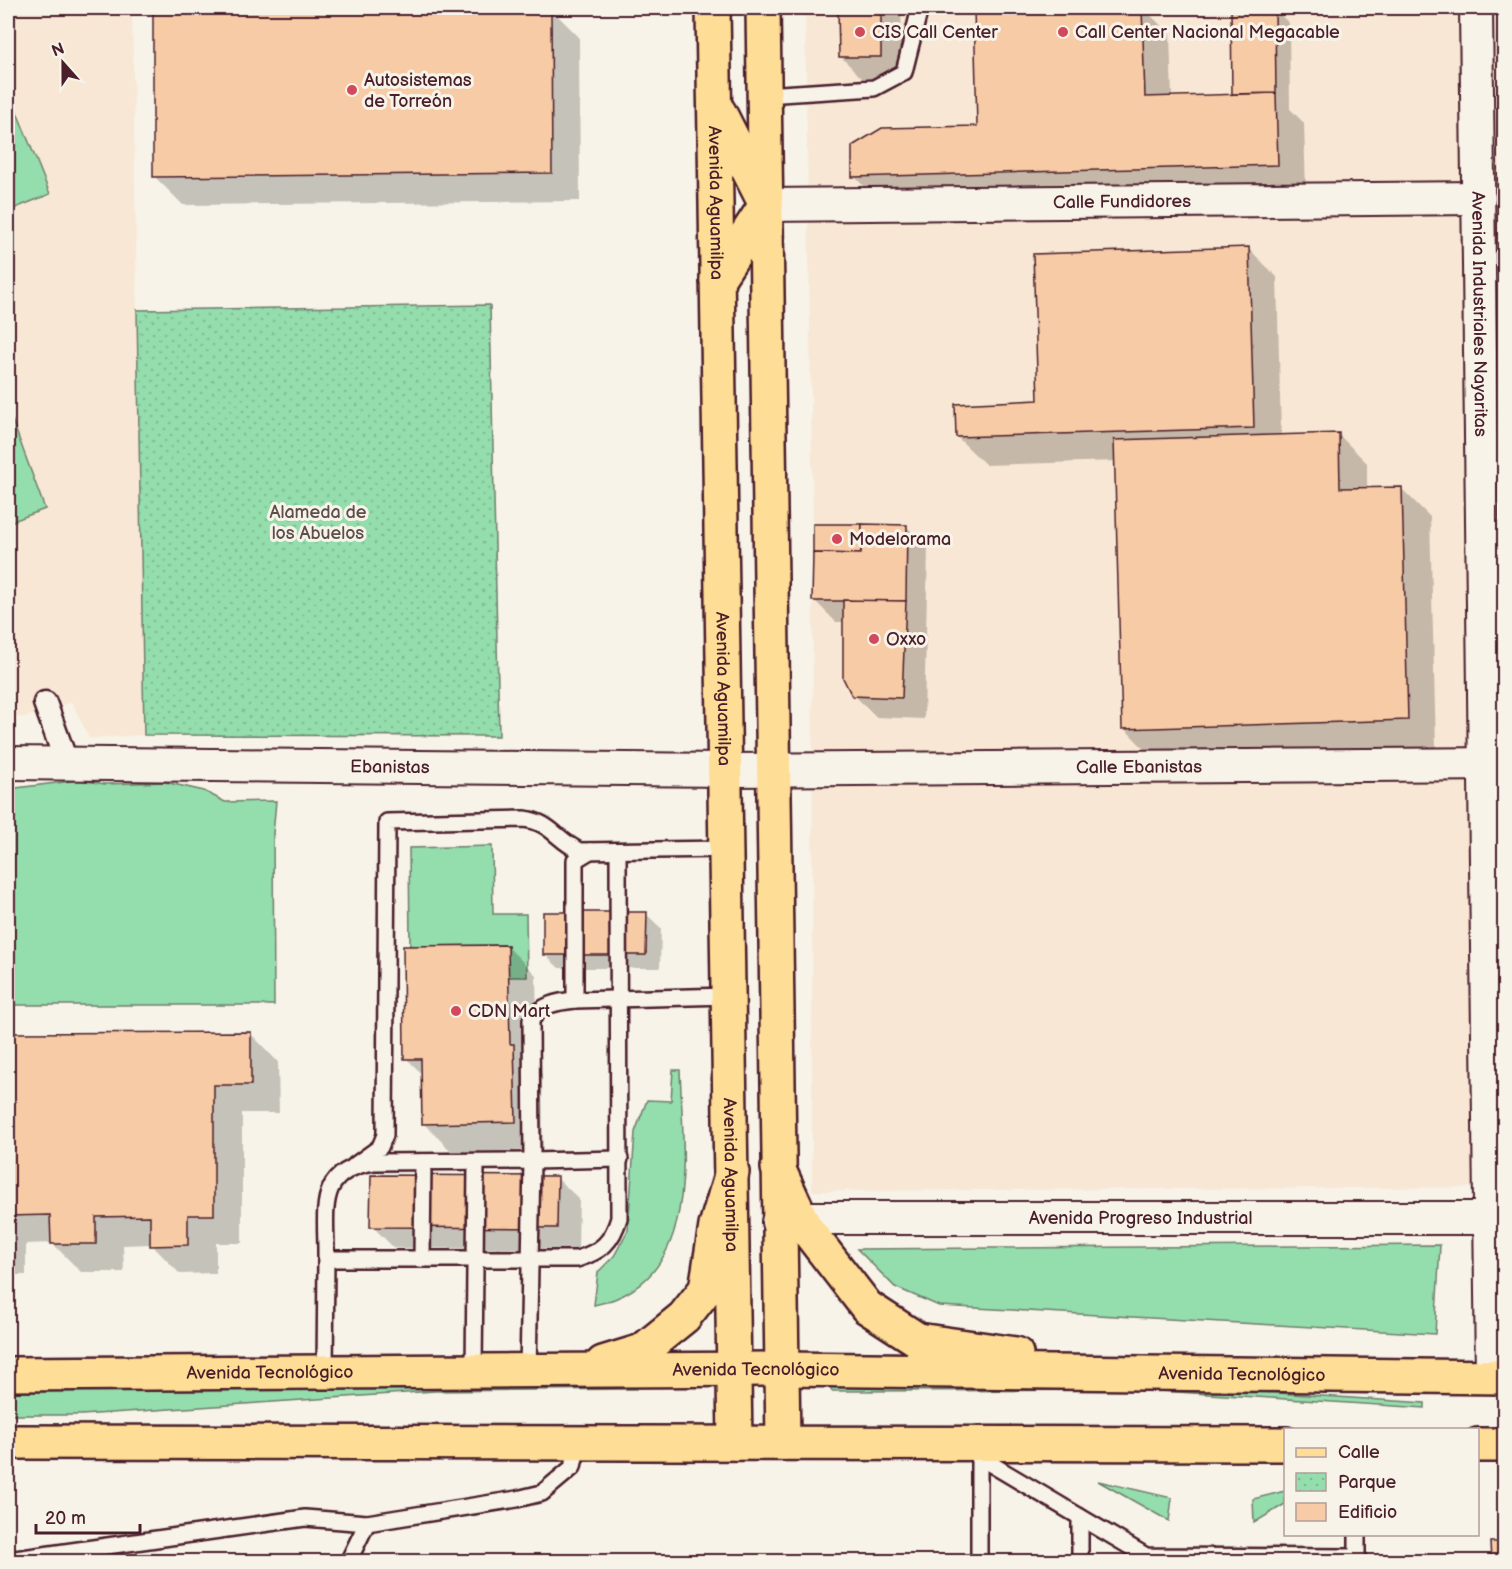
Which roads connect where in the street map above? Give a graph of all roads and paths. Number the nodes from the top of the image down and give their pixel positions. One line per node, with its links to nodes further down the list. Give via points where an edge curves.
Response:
1 (713, 8): 6 (main road, Avenida Aguamilpa)
2 (764, 8): 5 (main road)
3 (920, 8): 5 (lane, via 904,72 874,88)
4 (1476, 8): 7 (street, Avenida Industriales Nayaritas)
5 (765, 95): 8 (main road)
6 (715, 104): 8 (main road); 9 (main road, Avenida Aguamilpa)
7 (1479, 198): 8 (street, Calle Fundidores); 13 (street, Avenida Industriales Nayaritas)
8 (766, 205): 9 (main road); 15 (main road)
9 (717, 280): 14 (main road, Avenida Aguamilpa)
10 (45, 703): 12 (street)
11 (8, 763): 12 (street, Ebanistas)
12 (67, 764): 14 (street, Ebanistas)
13 (1495, 764): 15 (street, Calle Ebanistas); 28 (street, Avenida Industriales Nayaritas)
14 (725, 770): 15 (street, Ebanistas); 16 (main road, Avenida Aguamilpa)
15 (773, 770): 29 (main road, via 778,1168)
16 (726, 849): 18 (lane); 19 (main road, Avenida Aguamilpa)
17 (590, 851): 18 (lane); 21 (lane, via 575,860); 26 (lane, via 580,851 562,842 551,829 534,820 387,822 385,1135 381,1147)
18 (618, 852): 20 (lane)
19 (729, 996): 20 (lane); 27 (main road, Avenida Aguamilpa)
20 (620, 999): 21 (lane); 22 (lane)
21 (575, 1000): 23 (lane, via 552,1003 539,1009 531,1020)
22 (620, 1159): 23 (lane); 33 (lane, via 619,1218 606,1245 577,1259)
23 (532, 1161): 25 (lane); 33 (lane)
24 (423, 1162): 25 (lane); 26 (lane); 31 (lane)
25 (476, 1162): 32 (lane)
26 (355, 1165): 30 (lane, via 331,1183)
27 (732, 1172): 35 (main road, Avenida Aguamilpa); 38 (main road, via 716,1226 706,1289 684,1317 642,1351)
28 (1497, 1218): 29 (street, Avenida Progreso Industrial); 42 (street, Avenida Industriales Nayaritas)
29 (789, 1220): 34 (main road); 41 (main road, via 867,1307 918,1340)
30 (326, 1259): 31 (lane); 39 (lane)
31 (422, 1259): 32 (lane)
32 (474, 1259): 33 (lane); 36 (lane)
33 (531, 1259): 37 (lane)
34 (780, 1369): 35 (main road, Avenida Tecnológico); 41 (main road, Avenida Tecnológico); 46 (main road)
35 (734, 1371): 38 (main road, Avenida Tecnológico); 45 (main road, Avenida Aguamilpa)
36 (474, 1372): 37 (main road, Avenida Tecnológico); 39 (main road, Avenida Tecnológico)
37 (528, 1372): 38 (main road, Avenida Tecnológico)
38 (577, 1372)
39 (325, 1373): 40 (main road, Avenida Tecnológico)
40 (8, 1374)
41 (1194, 1374): 42 (main road, Avenida Tecnológico)
42 (1498, 1377)
43 (8, 1442): 44 (main road)
44 (578, 1443): 45 (main road); 50 (lane, via 573,1467 542,1492)
45 (735, 1443): 46 (main road)
46 (783, 1443): 48 (main road)
47 (1284, 1444): 48 (main road)
48 (979, 1450): 49 (lane); 56 (lane)
49 (1080, 1517): 52 (lane, via 1146,1556); 57 (lane)
50 (367, 1523): 54 (lane, via 305,1518); 55 (lane)
51 (1357, 1536): 53 (lane)
52 (1246, 1559): 53 (lane)
53 (1357, 1559)
54 (8, 1560)
55 (348, 1562)
56 (979, 1562)
57 (1080, 1562)

